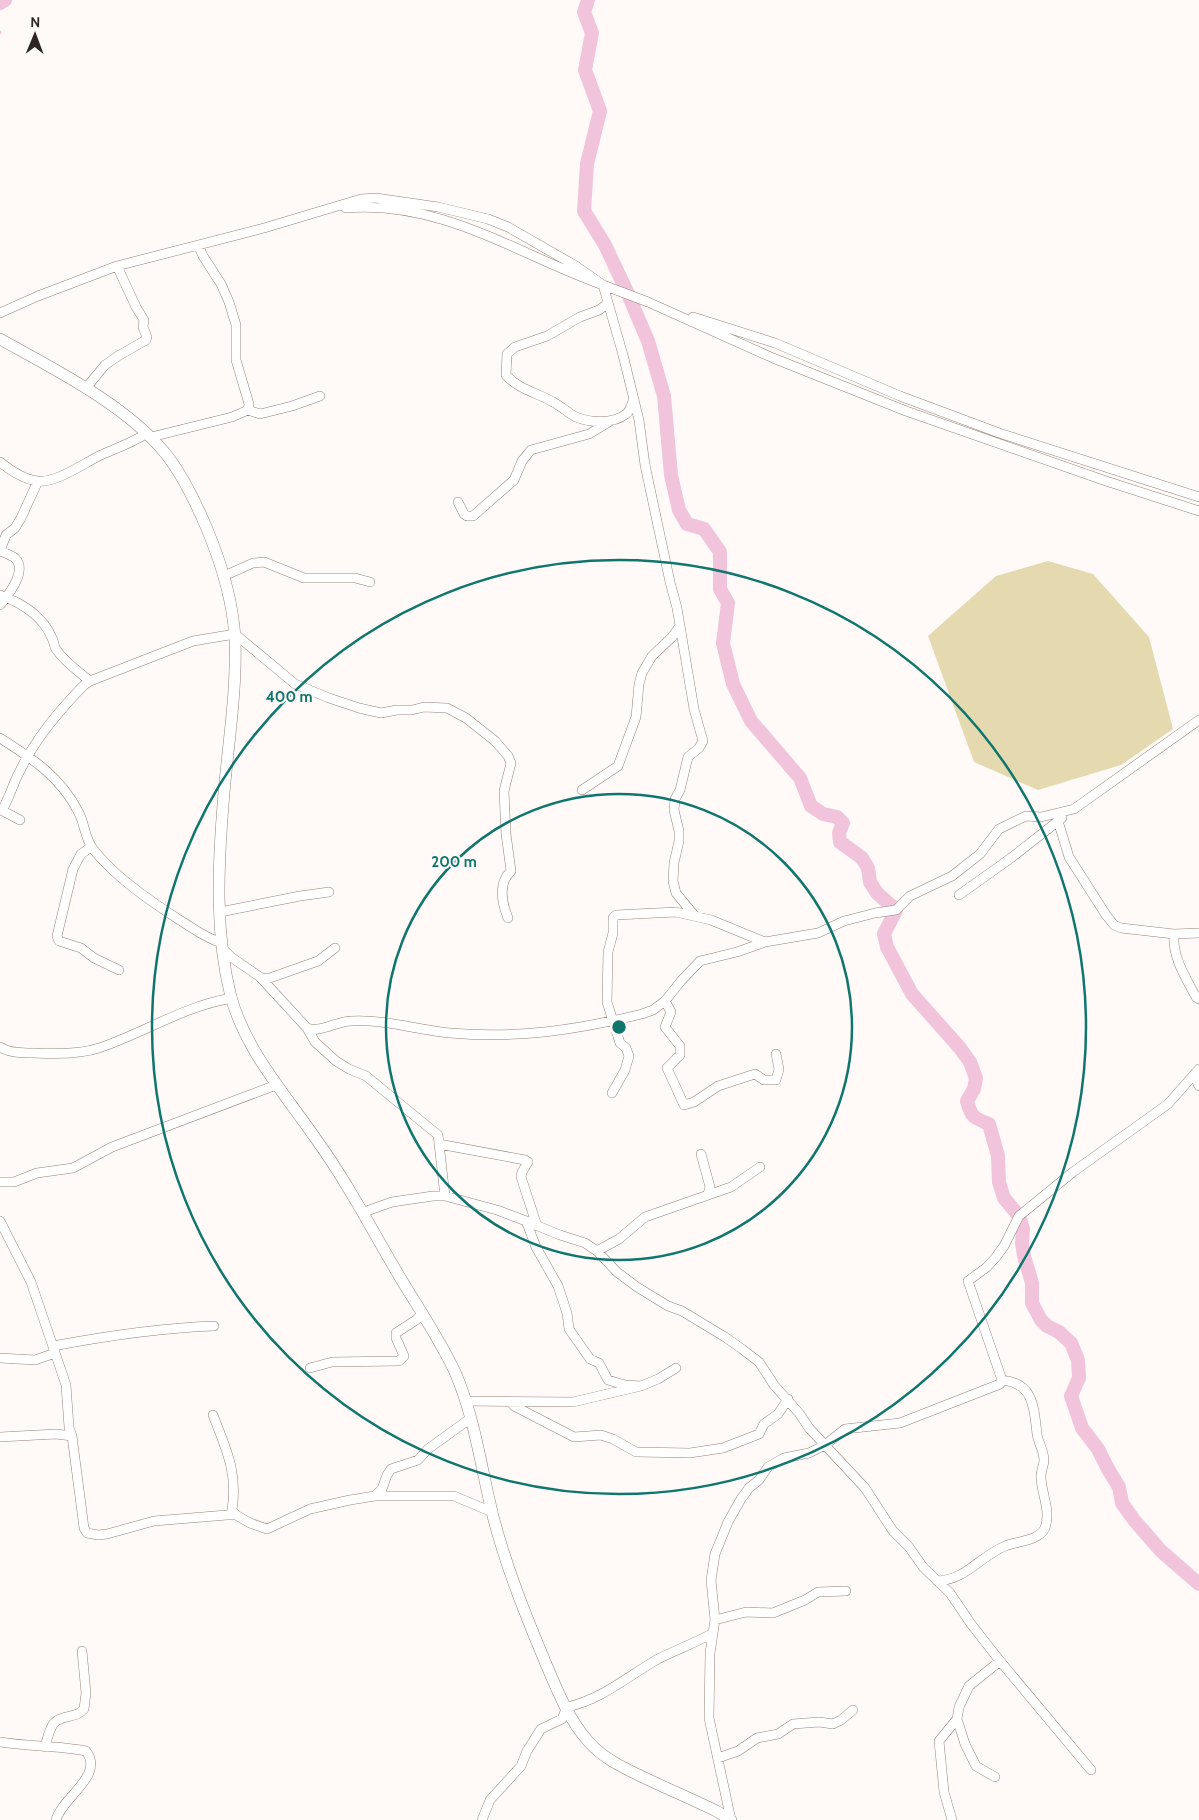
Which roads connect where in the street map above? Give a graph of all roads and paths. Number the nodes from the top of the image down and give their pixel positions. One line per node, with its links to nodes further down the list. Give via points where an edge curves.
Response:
1 (329, 209): 2 (street); 4 (street, via 394,209 429,215 478,231); 4 (street, via 376,198 468,213 508,227 576,266)
2 (198, 245): 3 (street); 12 (street, via 221,284 236,325 236,360)
3 (117, 266): 7 (street); 9 (street, via 144,320 147,337 105,365)
4 (602, 285): 5 (street); 6 (street)
5 (648, 302): 17 (street, via 775,343 900,396 999,433); 19 (street, via 733,341 906,411)
6 (607, 304): 11 (street, via 623,354); 13 (street, via 547,336 516,347 507,354 506,375 514,384 552,401 577,417 596,421)
7 (0, 313)
8 (1, 344): 9 (street)
9 (86, 388): 14 (street, via 126,414)
10 (320, 396): 12 (street, via 260,414)
11 (633, 401): 13 (street, via 625,415); 25 (street)
12 (248, 410): 14 (street, via 232,417)
13 (613, 419): 18 (street, via 589,434 531,450 514,480 473,516 464,514)
14 (149, 435): 16 (street, via 50,480); 21 (street, via 182,476)
15 (0, 462): 16 (street, via 28,479)
16 (38, 481): 20 (street, via 21,518 6,535)
17 (1199, 497)
18 (458, 502)
19 (1199, 511)
20 (0, 551): 23 (street, via 14,556 17,561 17,581)
21 (224, 576): 22 (street, via 253,563 264,562 304,578 355,578); 26 (street)
22 (370, 582)
23 (3, 596): 24 (street); 27 (street, via 36,615 48,630 56,649)
24 (0, 605)
25 (680, 626): 31 (street, via 652,656 642,673 636,717 618,766); 39 (street, via 694,709 703,741 688,757 675,799 679,841 673,881 676,893)
26 (235, 634): 27 (street, via 193,641); 38 (street, via 234,695 221,829); 40 (street, via 295,684 329,698 381,713 424,707 447,708 466,718 495,741 511,763 504,791 511,871 505,877 503,906)
27 (90, 681): 30 (street, via 49,722)
28 (1199, 720): 32 (street)
29 (0, 738): 30 (street)
30 (27, 756): 33 (street, via 3,808); 35 (street, via 47,770 64,790 79,813)
31 (582, 790)
32 (1074, 809): 34 (street); 43 (street, via 1041,817 1026,816 999,829 980,854 952,876 910,896 896,910 844,921 818,933)
33 (20, 820)
34 (1058, 821): 37 (street); 42 (street, via 1069,857 1114,925)
35 (91, 847): 44 (street, via 151,901); 46 (street, via 81,854 73,868 57,936 59,941 81,948)
36 (329, 892): 38 (street)
37 (960, 895)
38 (220, 912): 44 (street)
39 (694, 916): 43 (street); 51 (street, via 664,912 616,915 613,918 608,952 608,1002)
40 (508, 918)
41 (1199, 933): 42 (street)
42 (1174, 934): 49 (street, via 1175,953)
43 (765, 942): 50 (street, via 700,961)
44 (222, 946): 47 (street, via 231,958); 48 (street)
45 (336, 948): 47 (street, via 318,961 267,979)
46 (119, 970)
47 (260, 978): 52 (street)
48 (232, 998): 53 (street, via 213,1001 178,1014 98,1048 40,1054 7,1051); 56 (street, via 254,1048)
49 (1199, 999)
50 (665, 1001): 51 (street, via 653,1010); 54 (street, via 671,1012 665,1027 680,1046 680,1055 667,1068 684,1105 718,1086 755,1074 764,1080 776,1080 779,1069)
51 (613, 1021): 52 (street, via 520,1035 448,1032 386,1022 350,1021 312,1030); 58 (street, via 620,1043 629,1056)
52 (307, 1028): 59 (street, via 315,1042 336,1061 366,1076 425,1123 438,1135)
53 (0, 1047)
54 (776, 1054)
55 (1197, 1072): 57 (street); 76 (street, via 1168,1104 1018,1216 996,1257 968,1281)
56 (276, 1085): 62 (street, via 112,1147 74,1168 37,1173 14,1182); 65 (street, via 314,1135)
57 (1199, 1086)
58 (612, 1093)
59 (439, 1144): 64 (street); 68 (street, via 528,1162 521,1177)
60 (701, 1154): 63 (street, via 710,1187)
61 (760, 1167): 63 (street, via 731,1187)
62 (0, 1182)
63 (708, 1194): 69 (street, via 645,1217 620,1239)
64 (445, 1196): 65 (street, via 392,1202); 67 (street)
65 (364, 1212): 70 (street)
66 (0, 1221): 72 (street, via 31,1282)
67 (526, 1221): 68 (street); 77 (street, via 536,1247 558,1286 569,1329 590,1359 599,1363 608,1380)
68 (537, 1226): 69 (street)
69 (597, 1250): 78 (street, via 636,1287 725,1337 759,1362)
70 (422, 1314): 74 (street, via 396,1333 404,1356 399,1361 332,1362); 79 (street, via 448,1357)
71 (214, 1326): 72 (street, via 120,1334)
72 (54, 1350): 73 (street, via 35,1360); 83 (street, via 66,1386)
73 (0, 1358)
74 (310, 1368)
75 (676, 1368): 77 (street)
76 (1002, 1380): 85 (street, via 1000,1384 900,1423 846,1428); 89 (street, via 1012,1380 1024,1388 1032,1401 1044,1459 1041,1477 1047,1517 1044,1529 1036,1537 1004,1547 982,1559 964,1574)
77 (641, 1386): 80 (street, via 573,1402)
78 (788, 1400): 80 (street, via 778,1414 764,1424 759,1434 723,1448 690,1453 636,1452 601,1435 574,1437); 85 (street)
79 (467, 1401): 80 (street); 82 (street)
80 (511, 1402)
81 (213, 1415): 88 (street, via 232,1469 235,1492 232,1510)
82 (471, 1418): 86 (street, via 418,1460 391,1469); 87 (street)
83 (72, 1436): 84 (street); 88 (street, via 87,1533 107,1534 166,1519)
84 (0, 1437)
85 (825, 1445): 89 (street, via 865,1488 893,1531); 91 (street, via 809,1453 784,1458 768,1467 741,1499 715,1554 711,1580)
86 (375, 1496): 87 (street, via 454,1496); 88 (street, via 310,1510 267,1529)
87 (492, 1512): 95 (street, via 525,1613)
88 (236, 1515)
89 (938, 1581): 94 (street)
90 (846, 1590): 91 (street, via 818,1592 773,1613 746,1612)
91 (715, 1620): 92 (street)
92 (713, 1633): 95 (street, via 658,1659 601,1694); 100 (street, via 709,1718)
93 (82, 1651): 99 (street, via 86,1692 84,1709 54,1722)
94 (1000, 1661): 97 (street, via 969,1686); 101 (street)
95 (567, 1708): 104 (street, via 562,1718 541,1729 521,1766 490,1800); 105 (street, via 588,1741 609,1759)
96 (853, 1710): 100 (street, via 833,1724 793,1724 778,1734 757,1738 738,1751)
97 (957, 1719): 102 (street, via 976,1766); 106 (street, via 939,1741 944,1792)
98 (0, 1742): 99 (street)
99 (44, 1747): 103 (street, via 86,1751 92,1763 84,1782 64,1804)
100 (718, 1758): 105 (street)
101 (1091, 1770)
102 (995, 1777)
103 (56, 1820)
104 (482, 1820)
105 (731, 1820)
106 (952, 1820)

